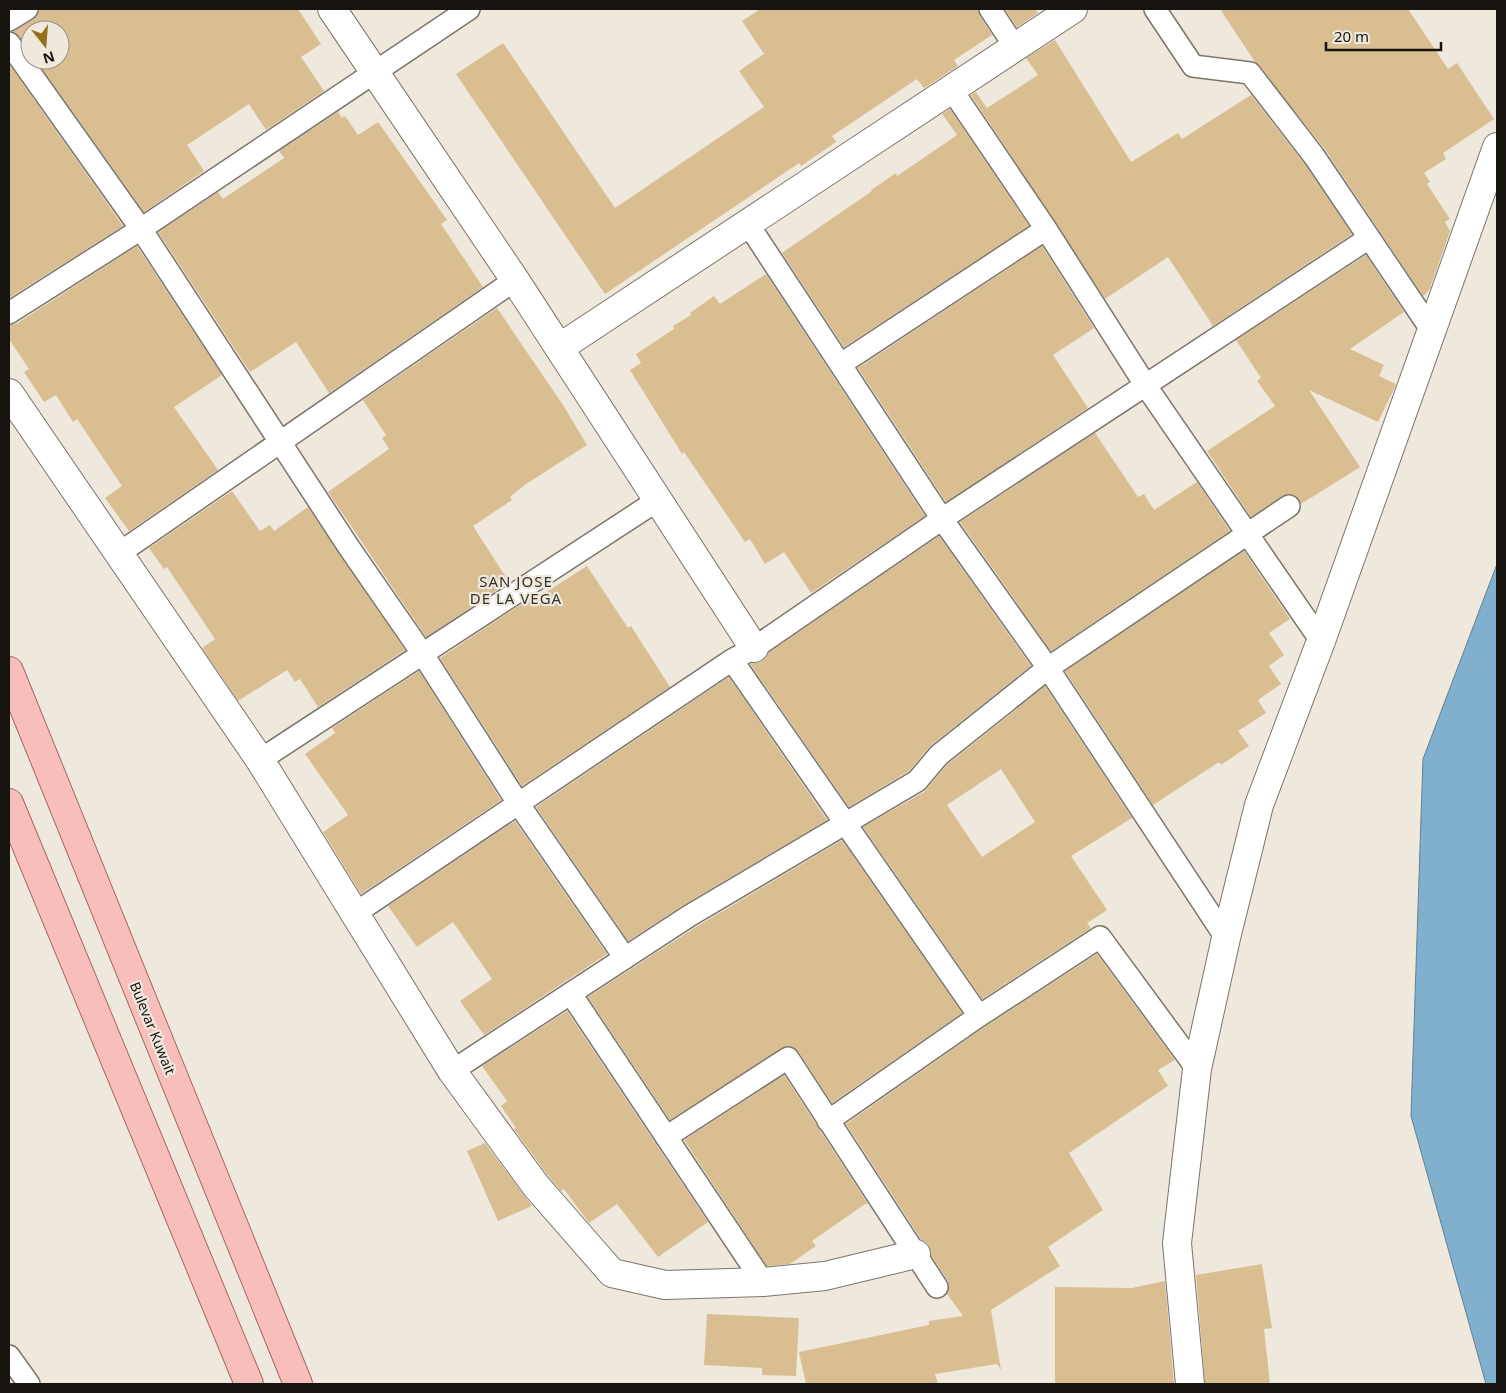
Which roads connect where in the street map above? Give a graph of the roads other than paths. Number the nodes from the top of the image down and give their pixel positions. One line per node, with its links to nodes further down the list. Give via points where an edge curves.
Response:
1 (27, 9): 7 (lane)
2 (332, 9): 10 (street)
3 (469, 9): 10 (lane)
4 (990, 9): 9 (lane)
5 (1073, 9): 9 (street)
6 (1155, 9): 16 (lane, via 1193,66 1250,72 1314,156)
7 (9, 20)
8 (9, 44): 14 (lane)
9 (1015, 47): 11 (street)
10 (376, 72): 14 (lane); 17 (street)
11 (952, 90): 13 (street); 15 (lane)
12 (1497, 147): 19 (street)
13 (748, 224): 20 (street); 21 (lane)
14 (141, 229): 18 (lane); 24 (lane)
15 (1046, 230): 21 (lane); 22 (lane)
16 (1369, 238): 19 (lane); 22 (lane)
17 (515, 280): 20 (street); 24 (lane)
18 (9, 313)
19 (1432, 331): 30 (street)
20 (559, 348): 25 (street)
21 (841, 364): 27 (lane)
22 (1146, 386): 27 (lane); 28 (lane)
23 (9, 393): 29 (street)
24 (281, 441): 29 (lane); 31 (lane)
25 (658, 500): 31 (lane); 32 (street)
26 (1288, 506): 28 (lane)
27 (942, 519): 32 (lane); 33 (lane)
28 (1247, 535): 30 (lane); 33 (lane)
29 (118, 554): 35 (street)
30 (1321, 641): 40 (street, via 1259,805)
31 (422, 653): 35 (lane); 37 (lane)
32 (743, 654): 37 (lane); 38 (lane)
33 (1048, 668): 38 (lane, via 939,755 917,781); 40 (lane)
34 (9, 671): 54 (main road, Bulevar Kuwait)
35 (260, 760): 39 (street)
36 (9, 803): 53 (main road)
37 (518, 803): 39 (lane); 41 (lane)
38 (844, 824): 41 (lane); 43 (lane)
39 (354, 914): 45 (street)
40 (1226, 938): 44 (street)
41 (625, 958): 42 (lane)
42 (571, 994): 45 (lane); 47 (lane)
43 (979, 1016): 44 (lane, via 1100,937); 46 (lane)
44 (1197, 1069): 55 (street, via 1177,1243)
45 (452, 1071): 49 (street, via 536,1186 612,1273 666,1285)
46 (828, 1121): 47 (lane, via 788,1058); 48 (lane)
47 (666, 1137): 49 (lane)
48 (916, 1254): 49 (street, via 825,1276); 50 (lane)
49 (763, 1282)
50 (937, 1288)
51 (9, 1356): 52 (lane)
52 (29, 1384)
53 (249, 1384)
54 (298, 1384)
55 (1190, 1384)

